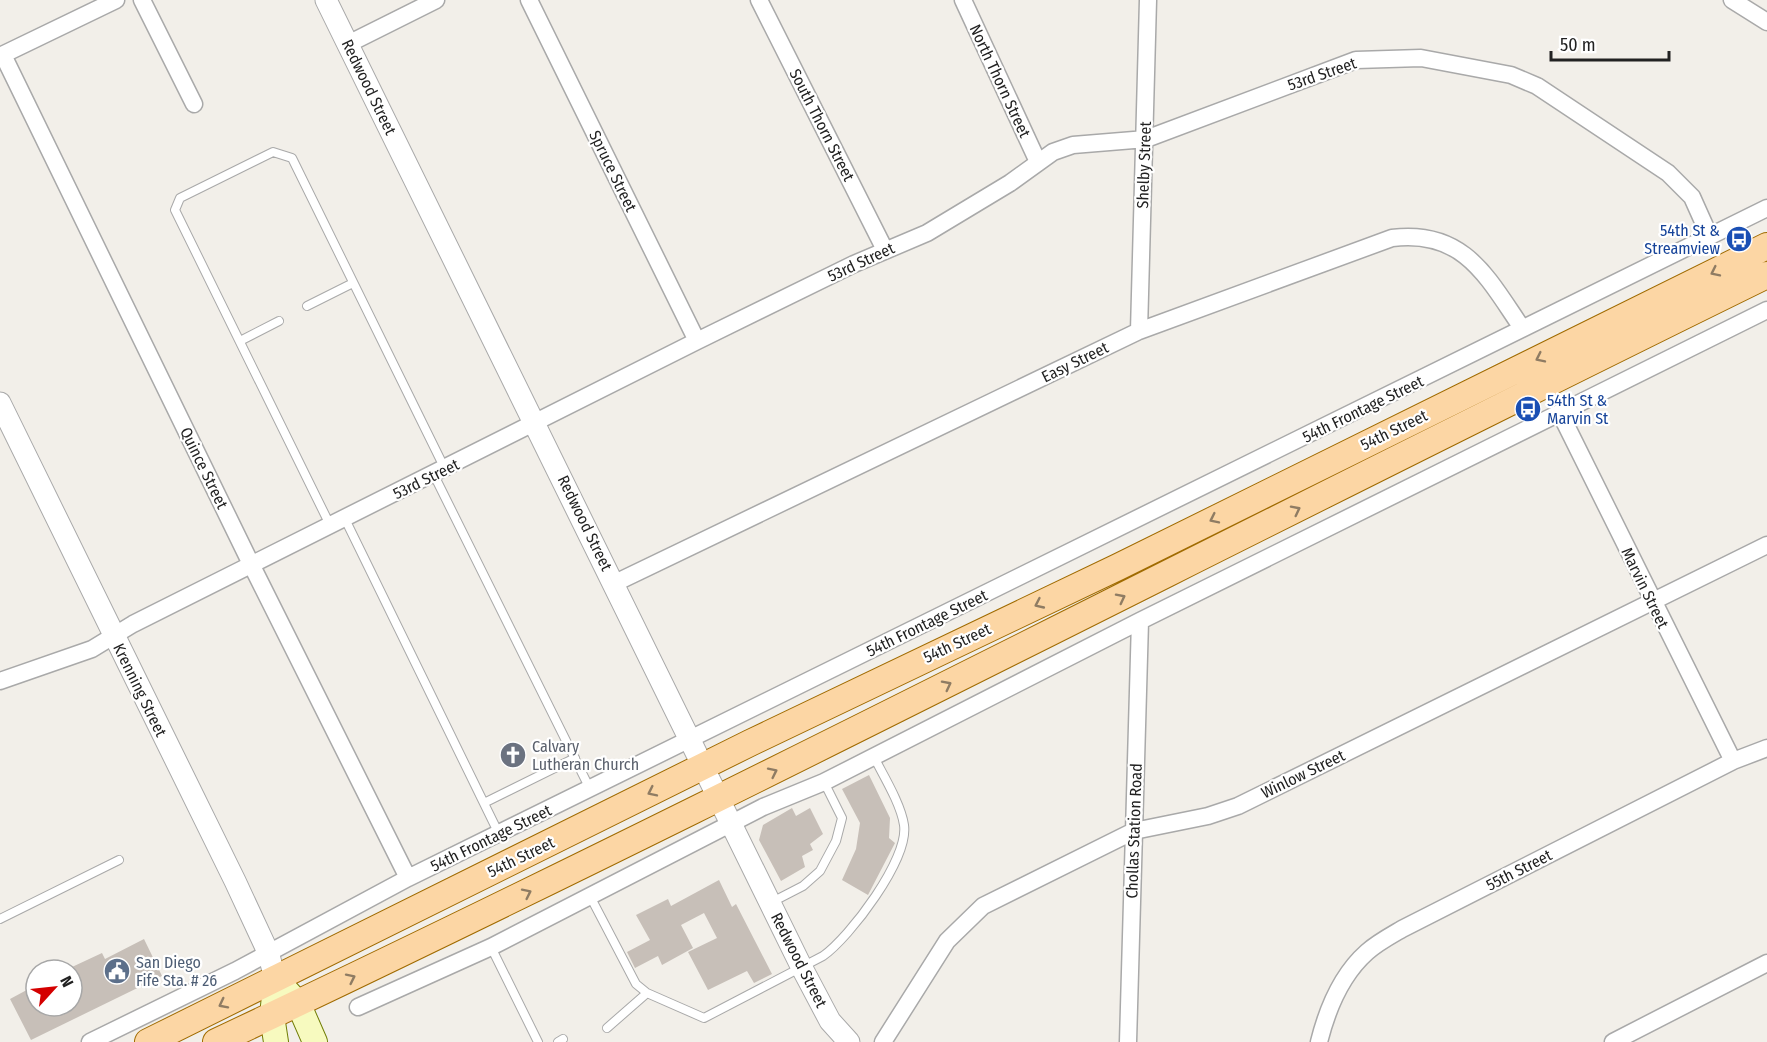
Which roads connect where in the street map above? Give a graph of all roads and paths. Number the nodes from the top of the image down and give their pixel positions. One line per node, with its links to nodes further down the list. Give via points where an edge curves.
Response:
1 (116, 0): 12 (street)
2 (142, 0): 13 (street)
3 (326, 0): 11 (street, Redwood Street)
4 (436, 0): 11 (street)
5 (529, 0): 28 (street, Spruce Street)
6 (759, 0): 19 (street, South Thorn Street)
7 (963, 0): 15 (street, North Thorn Street)
8 (1148, 0): 14 (street, Shelby Street)
9 (1732, 0): 10 (street)
10 (1767, 22)
11 (348, 44): 31 (street, Redwood Street)
12 (1, 56): 35 (street, Quince Street)
13 (194, 104)
14 (1146, 139): 15 (street, 53rd Street, via 1073,145); 17 (street, 53rd Street, via 1356,60 1421,58 1510,75 1537,86 1668,173 1692,197); 26 (street, Shelby Street)
15 (1038, 162): 19 (street, 53rd Street, via 927,233)
16 (1767, 208): 17 (street, 54th Frontage Street)
17 (1709, 235): 25 (street, 54th Frontage Street)
18 (1767, 246): 46 (main road, 54th Street, one-way to 46, via 1118,567)
19 (885, 250): 28 (street, 53rd Street)
20 (1767, 275): 49 (main road, 54th Street, one-way to 20)
21 (353, 283): 22 (lane); 27 (lane, via 292,158 273,152 180,198 175,210); 32 (lane)
22 (307, 306)
23 (1767, 310): 30 (street)
24 (279, 321): 27 (lane)
25 (1522, 328): 26 (street, Easy Street, via 1469,257 1443,242 1405,237 1380,242); 41 (street, 54th Frontage Street)
26 (1139, 331): 36 (street, Easy Street)
27 (240, 341): 33 (lane)
28 (697, 341): 31 (street, 53rd Street)
29 (0, 404): 39 (street, Krenning Street)
30 (1560, 414): 37 (street, Marvin Street); 38 (street)
31 (536, 424): 32 (street, 53rd Street); 36 (street, Redwood Street)
32 (440, 472): 33 (street, 53rd Street); 44 (lane)
33 (337, 522): 35 (street, 53rd Street); 50 (lane)
34 (1767, 545): 37 (street, Winlow Street)
35 (251, 564): 39 (street, 53rd Street); 55 (street, Quince Street)
36 (615, 583): 41 (street, Redwood Street)
37 (1652, 603): 45 (street, Marvin Street); 52 (street, Winlow Street, via 1238,806)
38 (1140, 621): 43 (street); 52 (street, Chollas Station Road)
39 (113, 635): 40 (street, 53rd Street, via 92,649); 60 (street, Krenning Street)
40 (0, 681)
41 (691, 739): 46 (street, Redwood Street); 48 (street, 54th Frontage Street)
42 (1767, 748): 45 (street, 55th Street)
43 (874, 757): 47 (street); 62 (lane, via 904,825 899,857 857,923 835,948)
44 (575, 758): 48 (lane); 50 (lane)
45 (1733, 761): 78 (street, 55th Street, via 1375,946 1348,975 1327,1012)
46 (704, 766): 49 (street, Redwood Street); 63 (main road, 54th Street, one-way to 63)
47 (824, 782): 51 (street); 57 (lane, via 842,818 836,841 820,871 803,886)
48 (590, 789): 53 (street, 54th Frontage Street)
49 (720, 798): 51 (street, Redwood Street); 65 (main road, 54th Street, one-way to 49)
50 (484, 803): 53 (lane)
51 (732, 823): 56 (street); 57 (street, Redwood Street)
52 (1134, 831): 76 (street, Winlow Street, via 983,906 947,941); 77 (street, Chollas Station Road)
53 (499, 834): 55 (street, 54th Frontage Street)
54 (119, 860): 58 (lane)
55 (408, 878): 60 (street, 54th Frontage Street)
56 (591, 898): 59 (street); 64 (lane, via 636,984)
57 (770, 904): 62 (street, Redwood Street)
58 (0, 920)
59 (491, 948): 66 (street); 74 (lane)
60 (268, 952): 63 (street, Krenning Street); 69 (street, 54th Frontage Street)
61 (1767, 963): 79 (street)
62 (802, 968): 64 (lane, via 704,1018); 75 (street, Redwood Street, via 831,1021)
63 (275, 978): 65 (main road); 67 (main road); 69 (main road, 54th Street, one-way to 69)
64 (647, 993): 68 (lane)
65 (298, 1003): 67 (main road, 54th Street); 73 (main road)
66 (358, 1007)
67 (272, 1016): 71 (main road, 54th Street); 72 (main road)
68 (607, 1028)
69 (142, 1033): 70 (street, 54th Frontage Street)
70 (90, 1042)
71 (216, 1042)
72 (276, 1042)
73 (315, 1042)
74 (538, 1042)
75 (849, 1042)
76 (883, 1042)
77 (1128, 1042)
78 (1319, 1042)
79 (1612, 1042)

